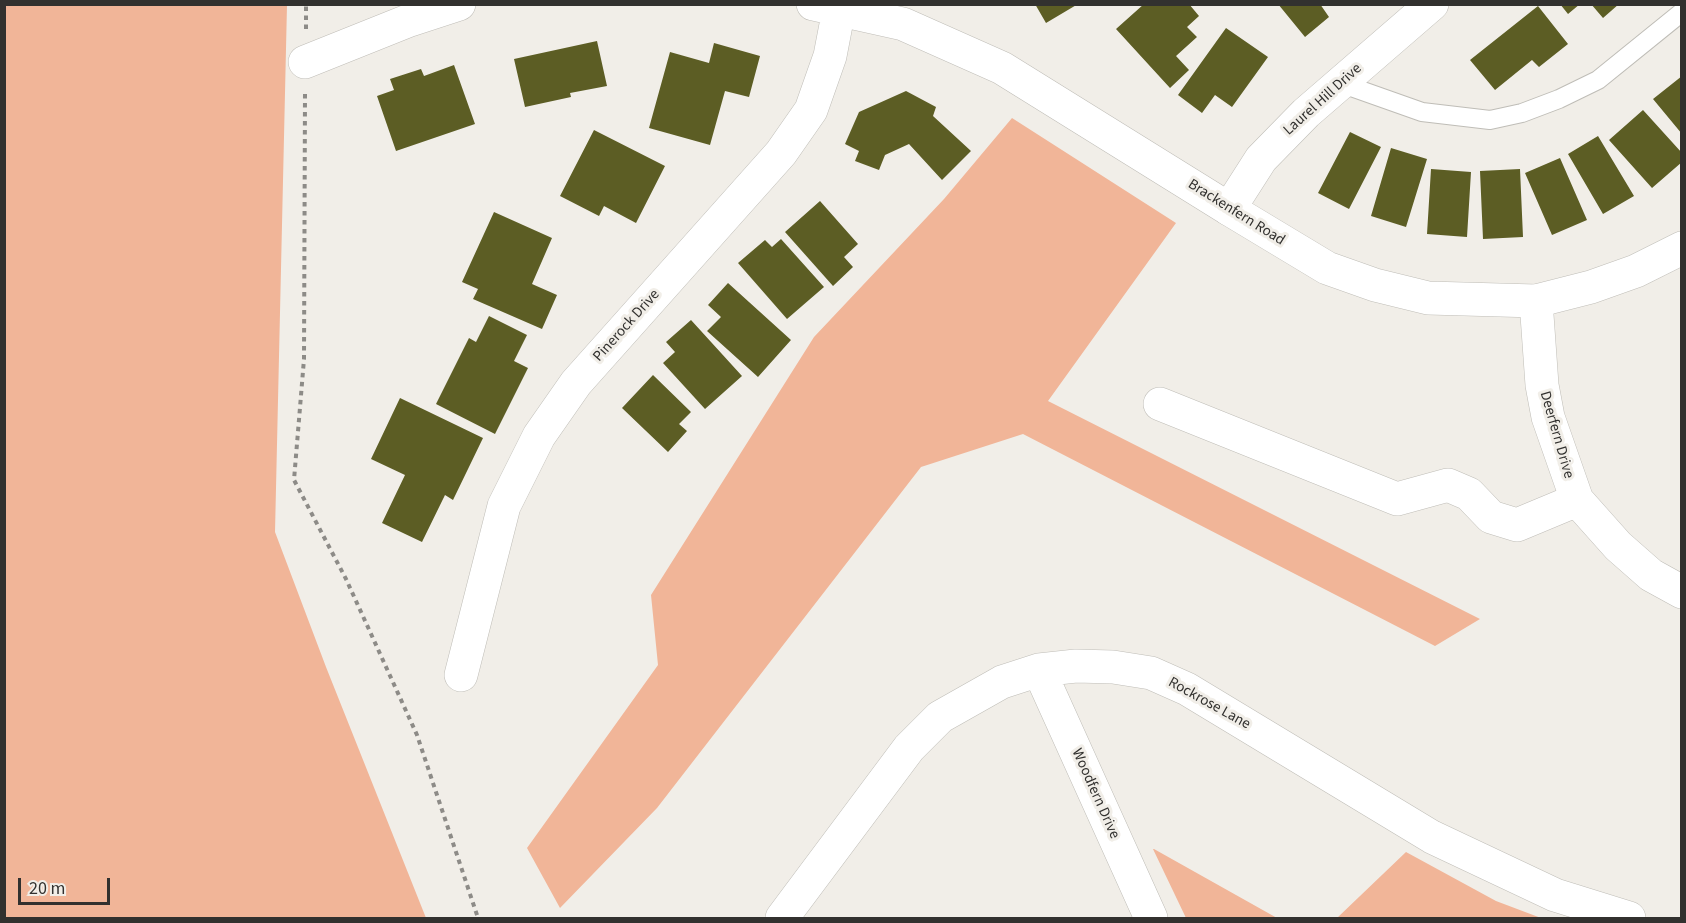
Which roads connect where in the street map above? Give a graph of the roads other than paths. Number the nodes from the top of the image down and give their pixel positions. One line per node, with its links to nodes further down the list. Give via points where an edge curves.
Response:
1 (459, 4): 5 (street)
2 (1432, 4): 6 (street, Laurel Hill Drive)
3 (830, 6): 7 (street, Brackenfern Road, via 903,24 1002,68); 14 (street, Pinerock Drive, via 830,56 811,110 781,153 576,383 539,436 504,506)
4 (1682, 12): 6 (lane, via 1598,80 1511,116 1490,120 1422,112)
5 (305, 62)
6 (1340, 83): 7 (street, Laurel Hill Drive, via 1262,159)
7 (1229, 209): 9 (street, Brackenfern Road, via 1327,268 1375,285 1428,298)
8 (1682, 248): 9 (street, Brackenfern Road, via 1591,287)
9 (1536, 301): 11 (street, Deerfern Drive, via 1548,417)
10 (1160, 404): 11 (street, via 1398,499 1448,485 1469,494 1491,517 1517,525)
11 (1577, 500): 12 (street, Deerfern Drive, via 1618,546 1651,574)
12 (1682, 592)
13 (1040, 670): 15 (street, Rockrose Lane, via 1002,682 940,717 909,748); 16 (street, Woodfern Drive); 17 (street, Rockrose Lane, via 1076,666 1113,668 1151,673 1187,688 1432,837 1555,895)
14 (461, 675)
15 (782, 918)
16 (1151, 918)
17 (1629, 918)

